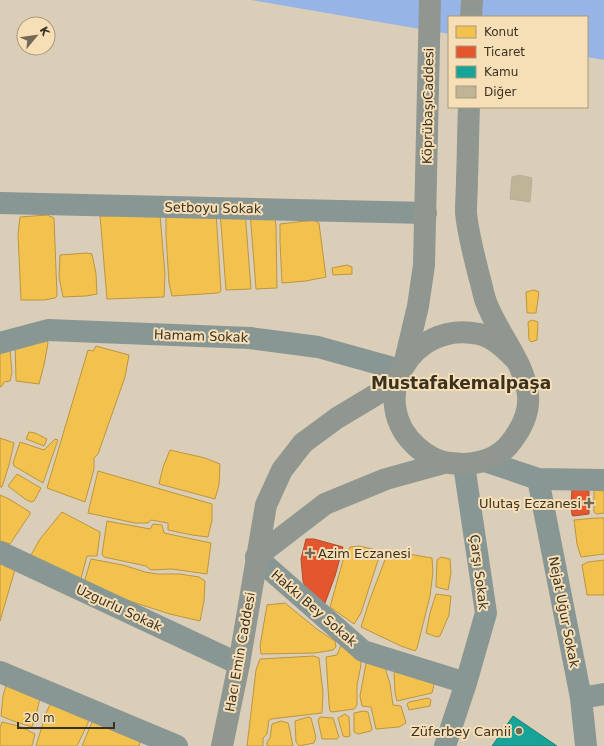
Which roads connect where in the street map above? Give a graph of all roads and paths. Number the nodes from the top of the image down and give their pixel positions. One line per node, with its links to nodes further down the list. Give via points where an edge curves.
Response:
1 (430, 0): 6 (main road, KöprübaşıCaddesi)
2 (472, 0): 3 (main road)
3 (471, 16)
4 (469, 108): 8 (main road, via 466,212 472,249 486,303)
5 (0, 203): 6 (street, Setboyu Sokak)
6 (426, 213): 9 (main road, KöprübaşıCaddesi, via 424,265 418,306)
7 (0, 343): 9 (street, Hamam Sokak, via 48,330 250,338 318,347)
8 (515, 359): 9 (main road, via 499,344 480,334 459,332 438,336 419,347); 10 (main road, via 524,377 528,397 525,417 517,436 503,451)
9 (401, 372): 10 (main road, via 395,403 399,423 410,440 425,454); 14 (main road, Hacı Emin Caddesi, via 303,443 282,470 266,505)
10 (464, 463): 11 (street); 14 (main road, via 386,480 325,504); 17 (street, Çarşı Sokak, via 486,613)
11 (538, 478): 12 (street); 19 (street, Nejat Uğur Sokak)
12 (604, 480)
13 (0, 552): 15 (street, Uzgurlu Sokak)
14 (256, 557): 15 (main road, Hacı Emin Caddesi); 17 (street, Hakkı Bey Sokak, via 363,650)
15 (239, 664): 21 (main road, Hacı Emin Caddesi)
16 (0, 672): 20 (street)
17 (466, 683): 22 (street, Çarşı Sokak)
18 (604, 694): 19 (street)
19 (581, 698): 23 (street, Nejat Uğur Sokak)
20 (177, 746)
21 (222, 746)
22 (445, 746)
23 (586, 746)

